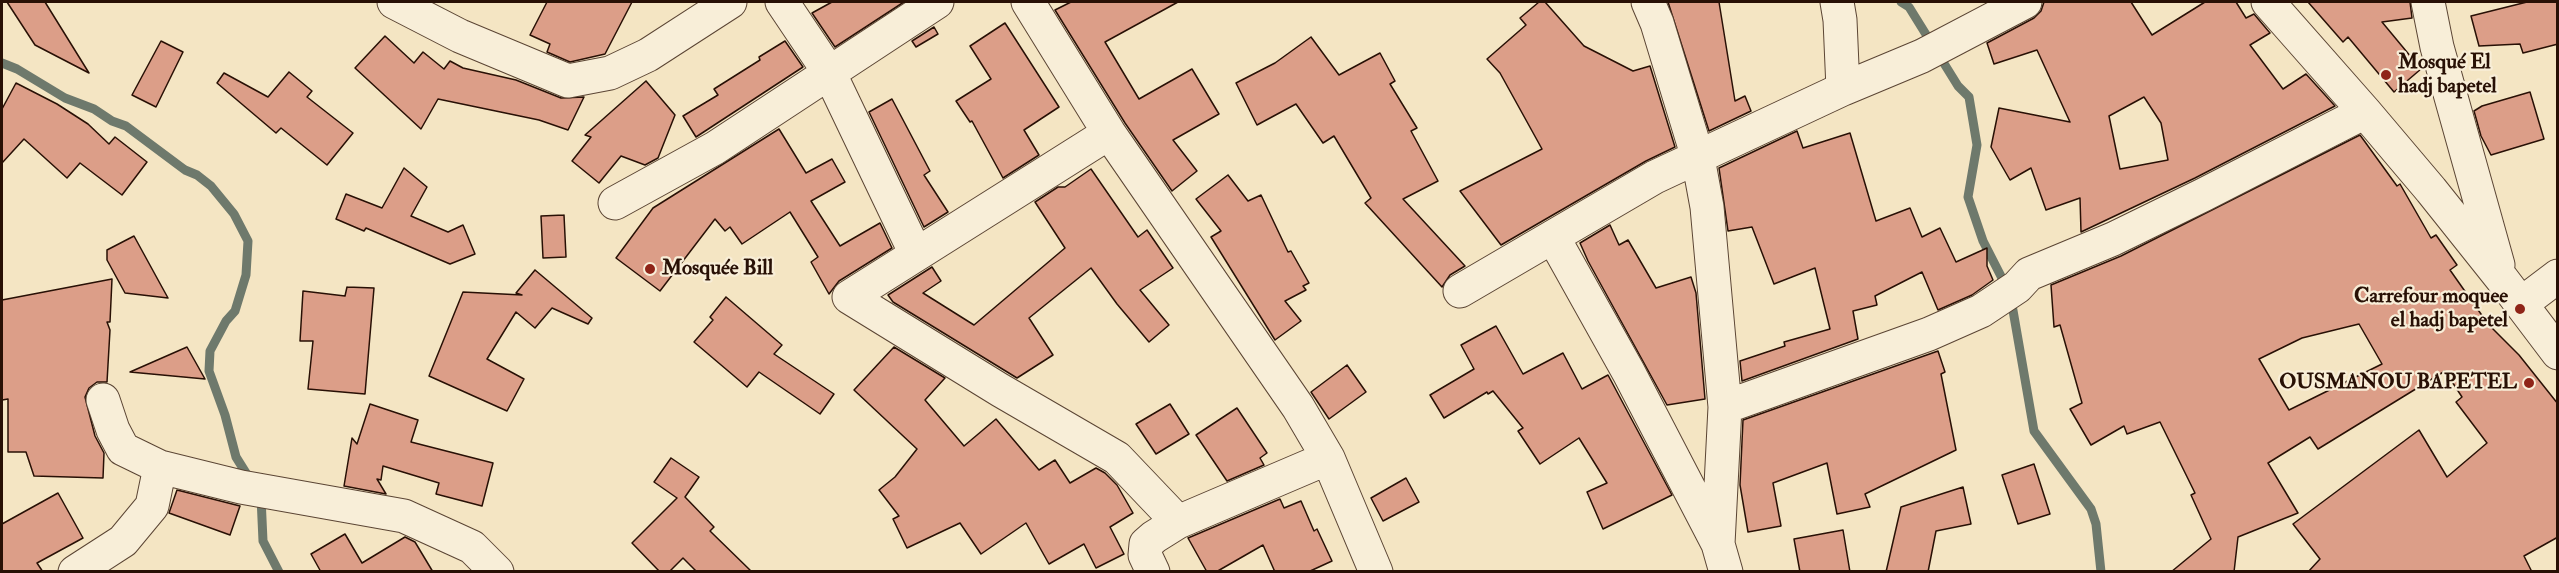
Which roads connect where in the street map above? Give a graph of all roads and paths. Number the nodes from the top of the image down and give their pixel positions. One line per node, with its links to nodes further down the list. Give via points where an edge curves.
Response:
1 (394, 2): 2 (street, via 460,36 568,81 610,73 648,55)
2 (730, 2)
3 (782, 2): 11 (street)
4 (937, 2): 11 (street)
5 (1028, 2): 14 (street)
6 (1648, 2): 15 (street)
7 (1837, 2): 12 (street)
8 (2025, 2): 12 (street, via 1933,50)
9 (2268, 2): 13 (street)
10 (2428, 2): 21 (street, via 2437,47)
11 (829, 72): 16 (street, via 715,148); 18 (street)
12 (1844, 89): 15 (street)
13 (2366, 112): 21 (street); 24 (street, via 2193,200 2029,274 1981,311 1929,334)
14 (1109, 133): 18 (street); 25 (street, via 1298,407)
15 (1698, 158): 17 (street, via 1655,177); 24 (street, via 1707,207)
16 (615, 203)
17 (1553, 237): 20 (street); 28 (street, via 1629,373)
18 (916, 254): 27 (street, via 849,297 1117,458)
19 (2558, 276): 21 (street)
20 (1460, 291)
21 (2512, 291): 22 (street)
22 (2558, 353)
23 (103, 400): 26 (street, via 123,449)
24 (1725, 407): 28 (street)
25 (1328, 458): 27 (street); 32 (street)
26 (160, 467): 29 (street, via 152,506 123,541); 30 (street, via 278,495 404,516 471,547)
27 (1178, 522): 31 (street, via 1146,544 1145,555)
28 (1722, 558)
29 (75, 572)
30 (496, 572)
31 (1153, 572)
32 (1376, 572)

